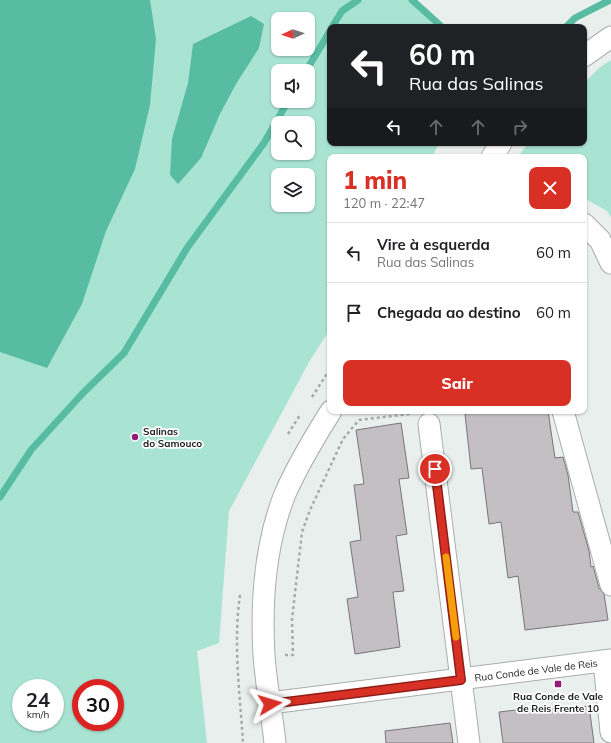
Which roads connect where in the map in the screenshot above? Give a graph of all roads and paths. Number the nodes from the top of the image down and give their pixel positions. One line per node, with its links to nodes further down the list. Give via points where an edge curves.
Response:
1 (611, 37): 2 (street)
2 (587, 54)
3 (587, 227): 4 (street, via 600,240)
4 (611, 263)
5 (328, 414): 11 (street, via 296,469 276,524 265,578)
6 (405, 414): 11 (path, via 359,420 343,439 302,532 292,619 293,655)
7 (428, 414): 9 (path)
8 (564, 414): 10 (street)
9 (429, 424): 14 (street)
10 (611, 586)
11 (264, 657): 12 (path); 15 (street)
12 (237, 659)
13 (608, 661): 14 (street, Rua Conde de Vale de Reis); 16 (street)
14 (461, 680): 15 (street, Rua Conde de Vale de Reis); 18 (street)
15 (270, 704): 17 (street)
16 (611, 732)
17 (275, 743)
18 (470, 743)

